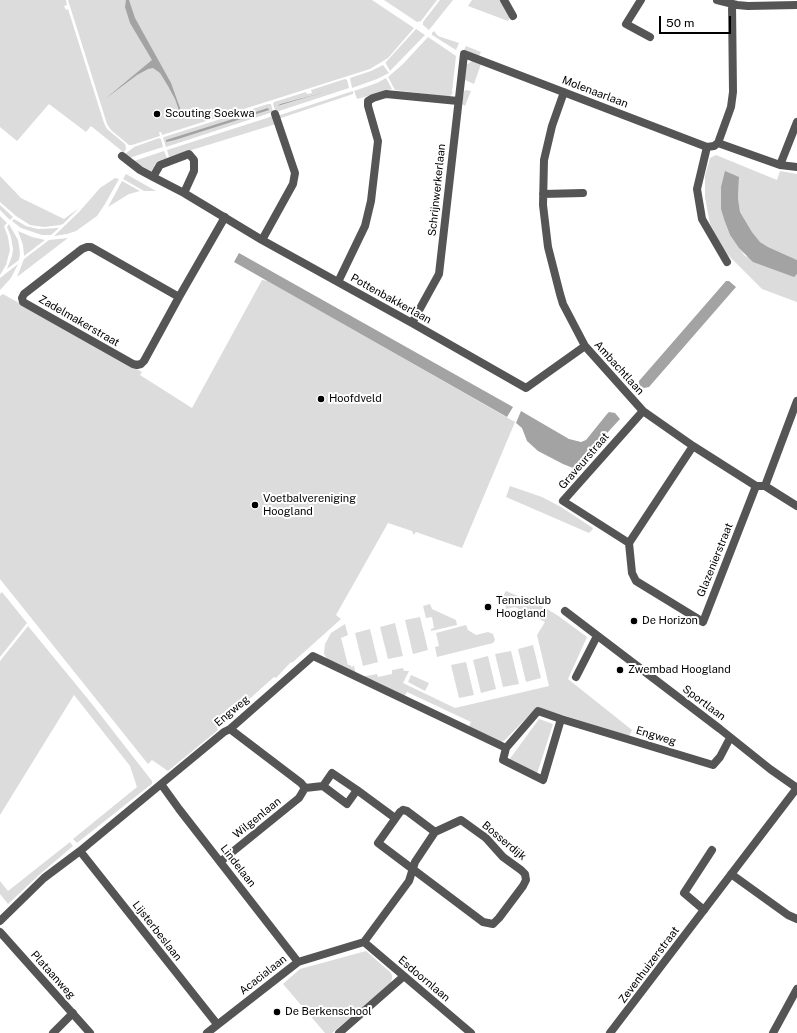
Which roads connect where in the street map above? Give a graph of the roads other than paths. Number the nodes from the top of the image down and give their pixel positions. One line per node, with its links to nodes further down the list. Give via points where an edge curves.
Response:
1 (504, 0): 6 (street)
2 (641, 0): 7 (street, via 626,24)
3 (717, 0): 4 (street)
4 (732, 4): 5 (street); 13 (street, via 733,92 731,107)
5 (797, 5)
6 (513, 16)
7 (650, 37)
8 (464, 54): 9 (street, Molenaarlaan); 10 (street, Schrijnwerkerlaan)
9 (564, 92): 14 (street, Molenaarlaan); 21 (street, Ambachtlaan, via 544,160)
10 (458, 101): 25 (street, via 386,94 368,101 378,141 371,201 365,226); 27 (street, Schrijnwerkerlaan, via 439,274)
11 (275, 114): 23 (street, via 295,174 293,184)
12 (797, 122): 16 (street)
13 (718, 143): 14 (street); 16 (street)
14 (707, 147): 24 (street, via 697,189 702,219)
15 (122, 156): 18 (street, Pottenbakkerlaan)
16 (780, 165): 17 (street)
17 (797, 167)
18 (153, 177): 19 (street, Pottenbakkerlaan); 19 (street, via 160,165 189,154 194,160 194,171)
19 (184, 193): 22 (street, Pottenbakkerlaan)
20 (583, 193): 21 (street)
21 (543, 194): 28 (street, Ambachtlaan, via 542,205 548,247 560,294)
22 (225, 217): 23 (street, Pottenbakkerlaan); 26 (street, Zadelmakerstraat)
23 (262, 240): 25 (street, Pottenbakkerlaan)
24 (727, 262)
25 (338, 282): 27 (street, Pottenbakkerlaan)
26 (179, 297): 26 (street, Zadelmakerstraat, via 87,247 22,298 24,302 137,365 144,362)
27 (412, 323): 28 (street, Pottenbakkerlaan, via 526,388)
28 (585, 346): 30 (street, Ambachtlaan)
29 (797, 401): 32 (street)
30 (643, 411): 31 (street, Ambachtlaan); 34 (street, Graveurstraat, via 563,501)
31 (693, 446): 32 (street, Ambachtlaan); 34 (street)
32 (761, 486): 33 (street, Ambachtlaan); 34 (street, Glazenierstraat, via 703,622 636,581 632,573)
33 (797, 506)
34 (629, 543)
35 (565, 611): 36 (street, Sportlaan)
36 (597, 636): 37 (street); 40 (street, Sportlaan)
37 (576, 677)
38 (561, 719): 40 (street, Engweg, via 713,765); 41 (street, Engweg, via 538,712); 41 (street, via 543,780 503,760)
39 (230, 729): 41 (street, Engweg, via 313,656); 42 (street, Engweg); 44 (street, via 301,782)
40 (730, 738): 45 (street, Sportlaan)
41 (506, 748)
42 (161, 784): 50 (street, Engweg); 51 (street, Lindelaan)
43 (323, 786): 44 (street); 46 (street, via 332,773); 46 (street, via 347,804)
44 (305, 788): 51 (street, Wilgenlaan, via 299,798)
45 (797, 788): 53 (street, Zevenhuizerstraat)
46 (357, 790): 47 (street)
47 (395, 818): 48 (street, via 403,810 407,811); 52 (street, Bosserdijk, via 378,843)
48 (435, 832): 52 (street, via 415,862); 52 (street, Bosserdijk, via 461,820 522,870 526,880 523,886 493,924 483,922)
49 (712, 850): 54 (street, via 684,893)
50 (80, 851): 56 (street, Engweg, via 44,878); 63 (street, Lijsterbeslaan)
51 (220, 862): 59 (street, Lindelaan)
52 (413, 870): 58 (street, via 409,881)
53 (731, 874): 54 (street, Zevenhuizerstraat); 55 (street)
54 (704, 910): 69 (street, Zevenhuizerstraat)
55 (797, 919)
56 (0, 921)
57 (0, 932): 62 (street, Plataanweg)
58 (364, 942): 59 (street, Acacialaan); 60 (street, Esdoornlaan)
59 (298, 962): 63 (street, Acacialaan)
60 (404, 976): 64 (street); 68 (street, Esdoornlaan)
61 (797, 989): 70 (street)
62 (73, 1013): 65 (street); 66 (street, Plataanweg)
63 (217, 1024): 67 (street, Acacialaan)
64 (342, 1032)
65 (53, 1033)
66 (90, 1033)
67 (206, 1033)
68 (471, 1033)
69 (610, 1033)
70 (773, 1033)

